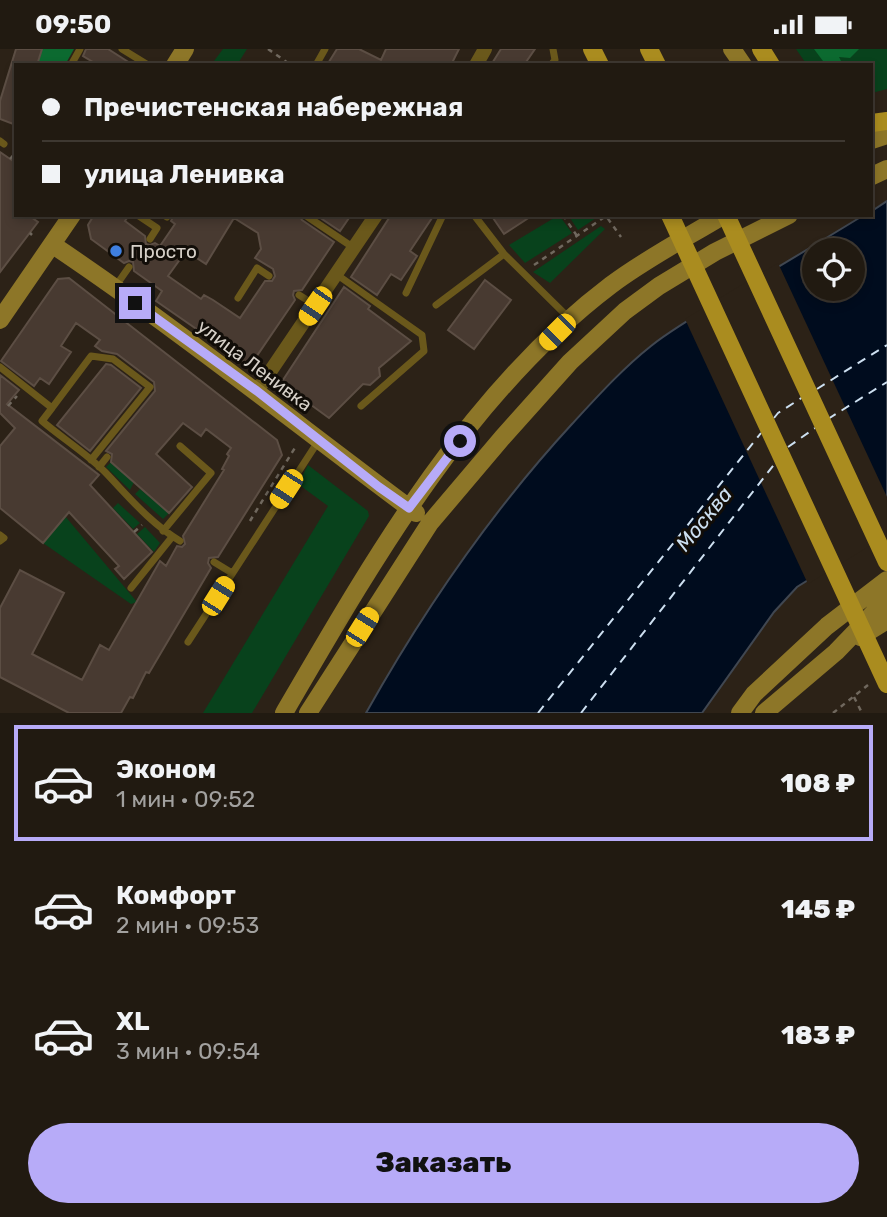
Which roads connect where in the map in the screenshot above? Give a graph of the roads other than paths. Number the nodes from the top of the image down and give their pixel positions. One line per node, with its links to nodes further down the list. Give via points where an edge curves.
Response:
1 (122, 49): 2 (lane)
2 (145, 63)
3 (71, 217): 15 (main road)
4 (140, 217): 14 (lane, via 157,228)
5 (308, 217): 16 (lane)
6 (375, 217): 16 (street)
7 (442, 217): 23 (lane)
8 (476, 217): 18 (lane)
9 (671, 217): 55 (main road, bridge)
10 (721, 217): 28 (main road, via 644,261)
11 (726, 217): 47 (main road, bridge)
12 (762, 217): 17 (main road)
13 (785, 217): 17 (main road)
14 (150, 239)
15 (53, 244): 22 (main road, улица Ленивка); 29 (main road)
16 (354, 248): 20 (street)
17 (715, 253): 40 (main road, via 625,311 570,362)
18 (504, 254): 26 (lane); 28 (lane)
19 (129, 267): 22 (lane)
20 (336, 274): 27 (street); 32 (lane, via 422,335 424,351)
21 (269, 276): 25 (lane, via 257,268)
22 (114, 288): 31 (main road, улица Ленивка)
23 (407, 293)
24 (299, 295): 27 (lane)
25 (237, 298)
26 (436, 305)
27 (315, 306): 31 (street)
28 (570, 319): 39 (main road, via 494,398)
29 (0, 320)
30 (0, 367): 33 (lane)
31 (257, 391): 34 (main road, улица Ленивка)
32 (362, 407)
33 (52, 408): 37 (lane, via 39,424); 37 (lane, via 91,356 113,359 150,387)
34 (319, 439): 39 (main road, улица Ленивка); 48 (lane)
35 (180, 446): 41 (lane, via 211,473)
36 (107, 457): 38 (lane)
37 (91, 460): 38 (lane)
38 (99, 467): 41 (lane)
39 (409, 508): 40 (main road, улица Ленивка); 56 (main road)
40 (430, 523): 57 (main road)
41 (163, 531): 43 (lane)
42 (0, 535): 44 (lane, via 4,538)
43 (172, 537): 45 (lane); 50 (lane)
44 (0, 541)
45 (180, 541)
46 (214, 562): 48 (lane)
47 (887, 562)
48 (232, 573): 53 (lane)
49 (887, 580): 58 (main road, via 827,626 754,694)
50 (131, 588)
51 (887, 599): 54 (main road)
52 (887, 620): 54 (main road)
53 (188, 642)
54 (836, 652): 59 (main road)
55 (879, 684)
56 (284, 713)
57 (308, 713)
58 (740, 713)
59 (764, 713)

